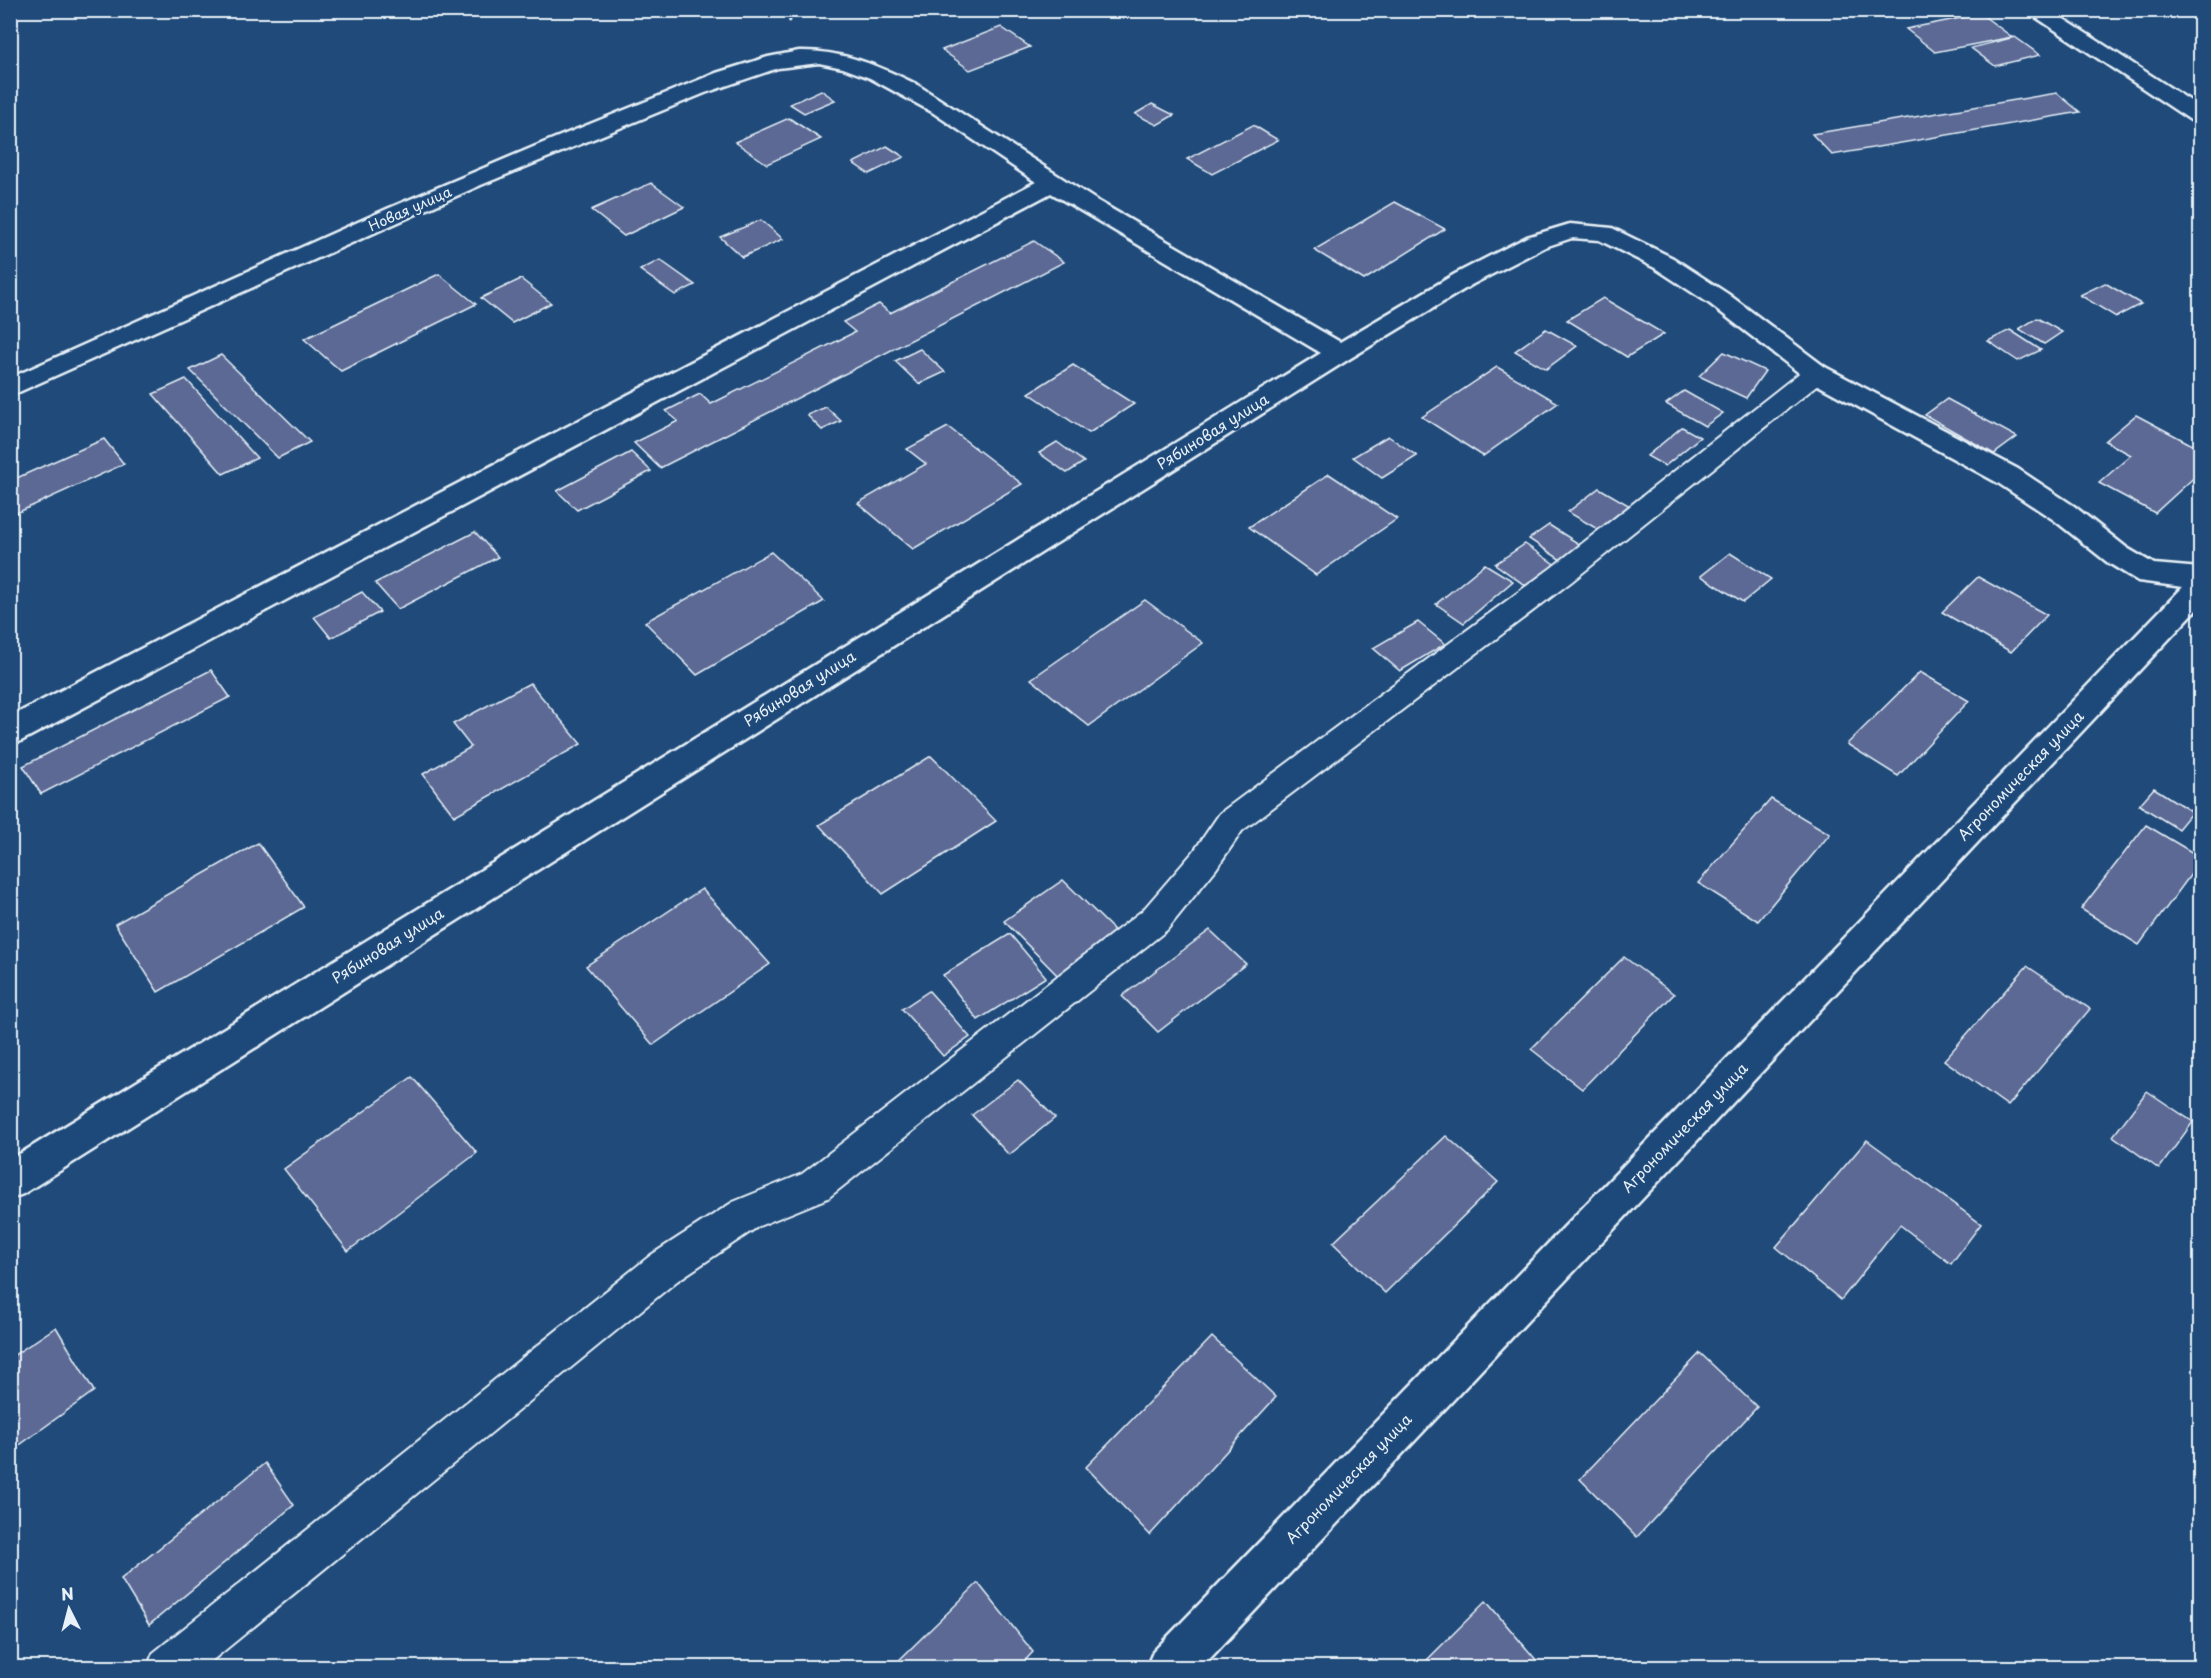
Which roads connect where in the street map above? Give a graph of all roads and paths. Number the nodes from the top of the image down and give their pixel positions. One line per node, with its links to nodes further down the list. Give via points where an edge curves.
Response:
1 (2035, 10): 2 (street)
2 (2200, 116)
3 (1052, 183): 4 (street); 6 (street, Новая улица, via 874,70 819,57 769,64 714,81 541,151); 9 (street)
4 (1340, 353): 5 (street, Рябиновая улица, via 1464,279 1536,243 1570,231 1604,233 1664,263 1719,299); 10 (street, Рябиновая улица)
5 (1816, 373): 7 (street, via 2008,476 2148,574); 11 (lane, via 1561,575 1231,822 1155,920 815,1186 746,1214 664,1268)
6 (10, 388)
7 (2200, 578)
8 (2200, 588): 12 (street, Агрономическая улица)
9 (10, 732)
10 (10, 1181)
11 (168, 1668)
12 (1169, 1668)

